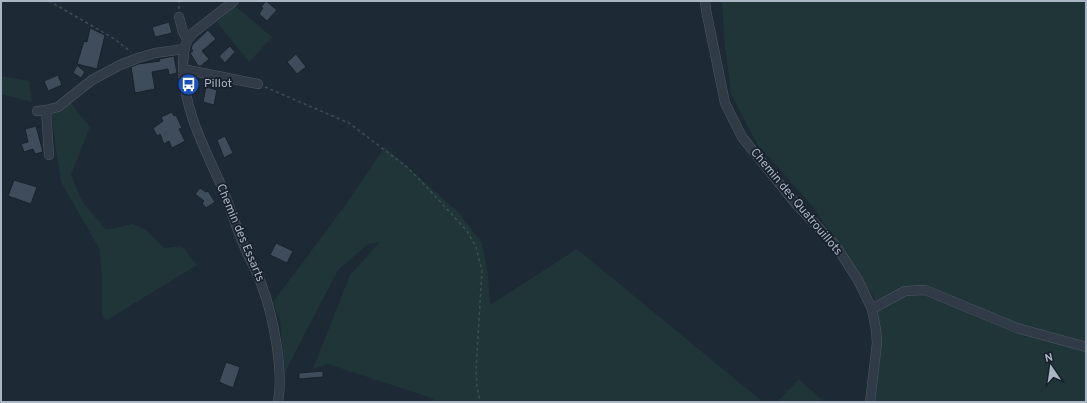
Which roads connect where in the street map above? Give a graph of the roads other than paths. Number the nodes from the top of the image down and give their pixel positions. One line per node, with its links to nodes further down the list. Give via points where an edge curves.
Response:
1 (234, 1): 4 (street)
2 (705, 1): 9 (street, Chemin des Quatrouillots, via 725,103 742,137 796,204 836,246 858,280)
3 (179, 17): 4 (street)
4 (187, 39): 5 (street, Chemin des Essarts)
5 (184, 49): 6 (street, Chemin des Essarts); 8 (street, via 138,58 92,80 58,107 42,111)
6 (183, 69): 7 (street); 11 (street, Chemin des Essarts, via 184,89 196,129 268,304 280,371)
7 (258, 84)
8 (49, 155)
9 (872, 309): 10 (street, via 905,291 926,290 1017,328); 12 (street, Chemin des Quatrouillots, via 877,343)
10 (1086, 347)
11 (278, 402)
12 (870, 402)

